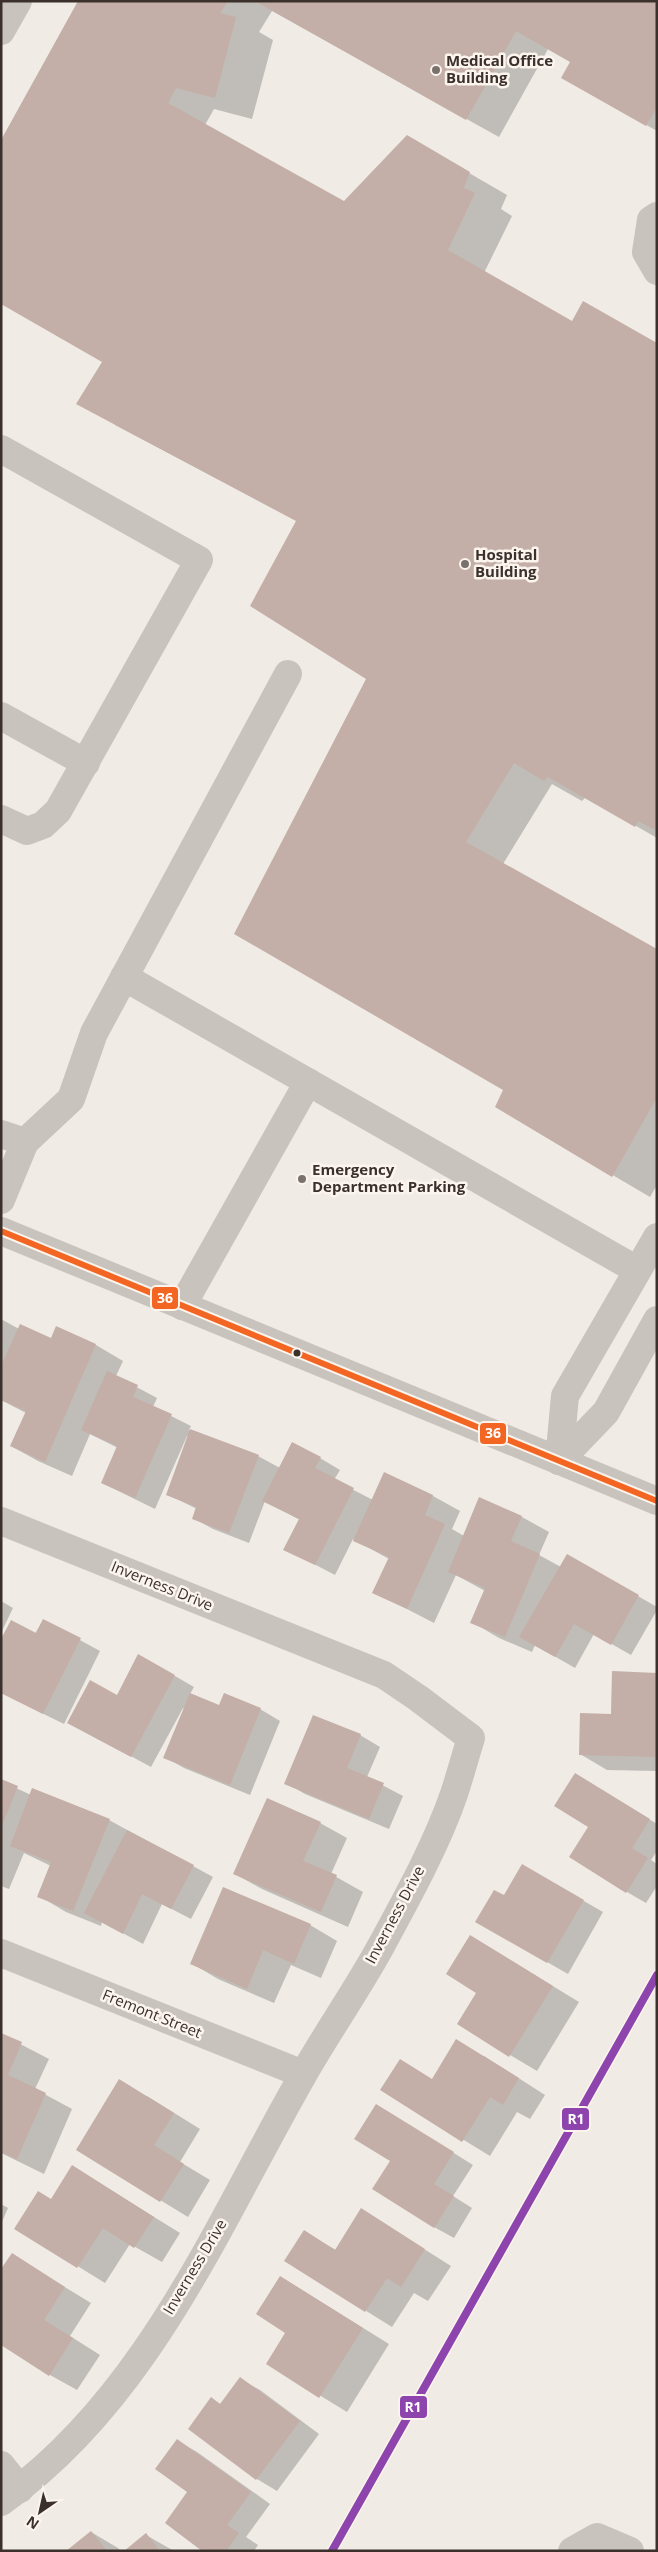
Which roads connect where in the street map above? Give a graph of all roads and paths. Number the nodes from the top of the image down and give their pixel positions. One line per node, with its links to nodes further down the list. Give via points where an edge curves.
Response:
1 (18, 1): 2 (street)
2 (1, 31)
3 (657, 216): 4 (street, via 651,220 646,252)
4 (657, 271)
5 (1, 449): 8 (street, via 199,560)
6 (288, 674): 10 (street)
7 (1, 716): 8 (street)
8 (86, 763): 9 (street, via 58,811 42,825 28,831)
9 (1, 818)
10 (124, 977): 11 (street); 12 (street, via 94,1033 70,1099)
11 (308, 1082): 16 (street); 17 (street)
12 (13, 1138): 13 (street)
13 (1, 1200)
14 (1, 1231): 17 (street)
15 (657, 1237): 16 (street)
16 (636, 1270): 19 (street, via 565,1396)
17 (182, 1306): 19 (street)
18 (657, 1320): 19 (street, via 606,1412)
19 (559, 1461): 20 (street)
20 (657, 1501)
21 (1, 1521): 23 (street, Inverness Drive, via 384,1675 471,1738 453,1796 429,1851 380,1948)
22 (1, 1953): 23 (street, Fremont Street)
23 (303, 2074): 25 (street, Inverness Drive, via 206,2251 142,2354 95,2417)
24 (1, 2465): 25 (street)
25 (10, 2496)
26 (572, 2551): 27 (street, via 597,2537)
27 (630, 2551)

